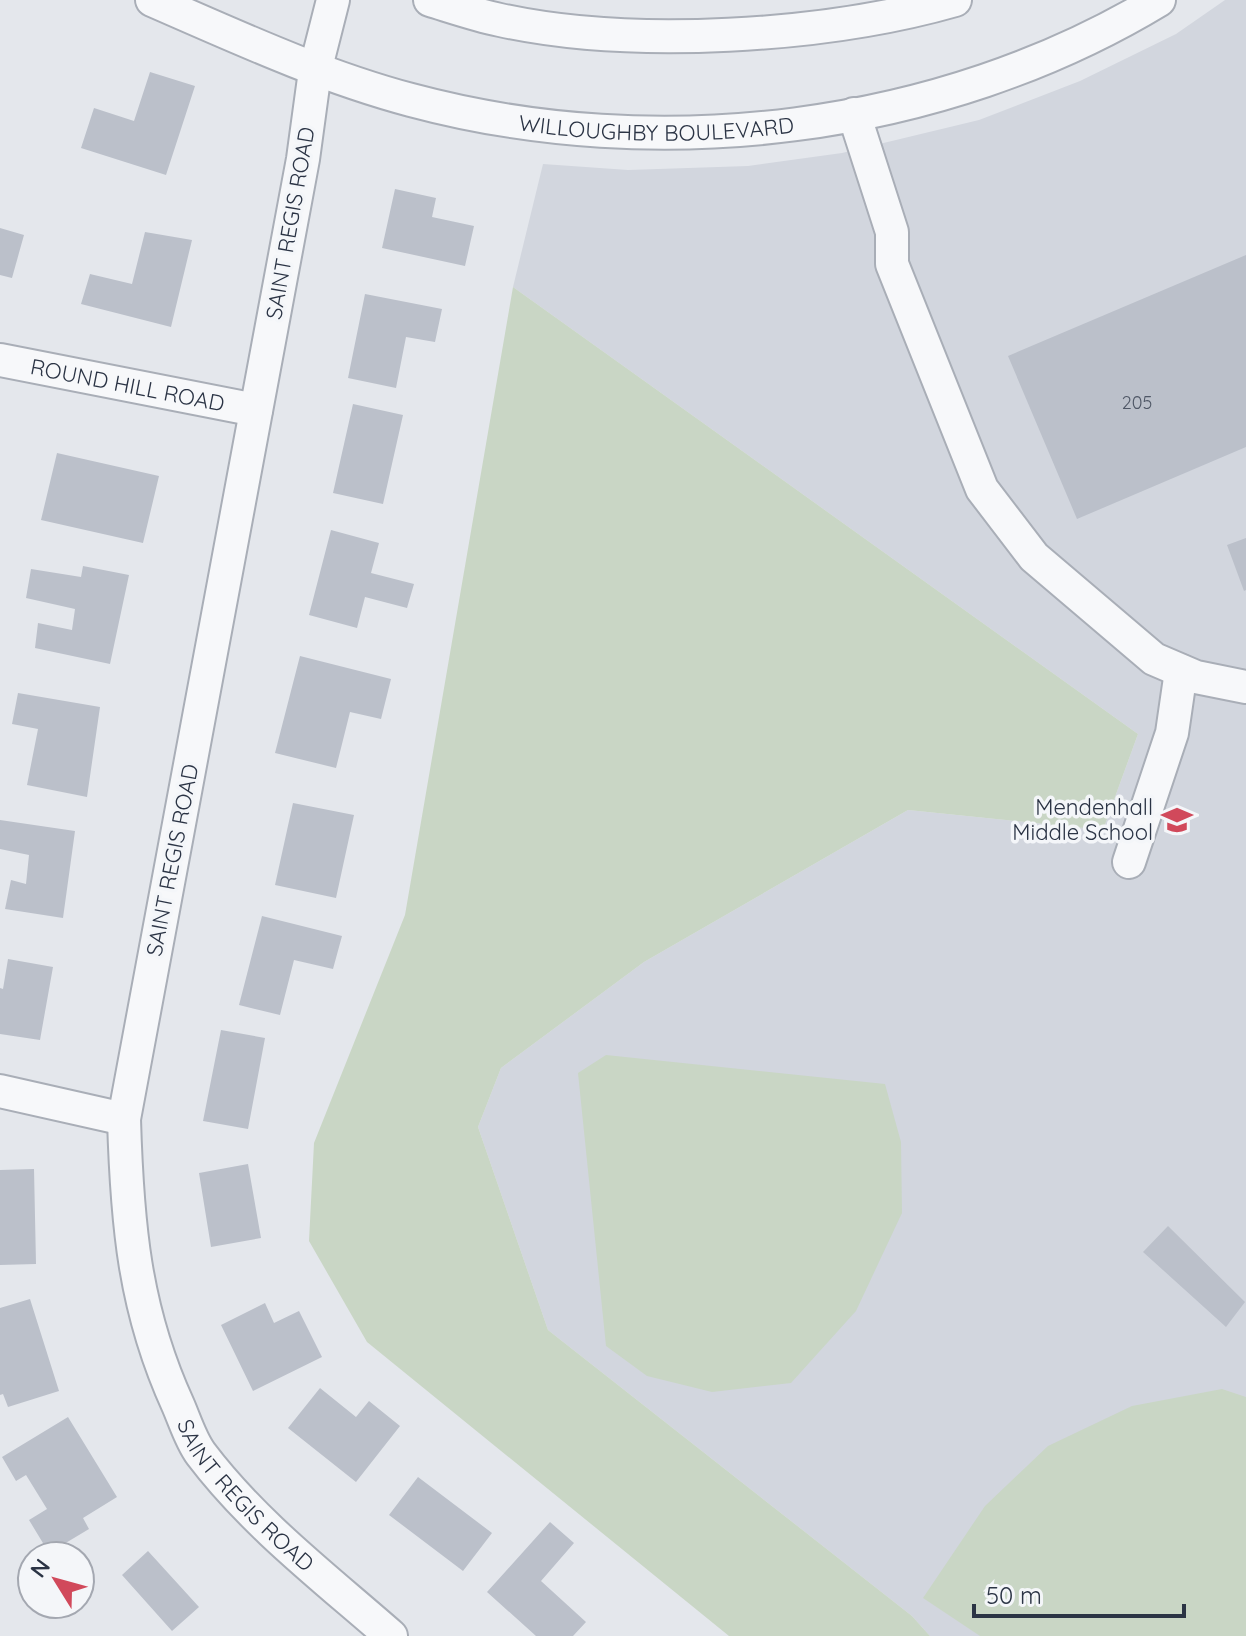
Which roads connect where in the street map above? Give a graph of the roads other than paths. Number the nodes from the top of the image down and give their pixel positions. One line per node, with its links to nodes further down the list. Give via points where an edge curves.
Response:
1 (152, 0): 6 (street, WILLOUGHBY BOULEVARD)
2 (333, 0): 6 (street, SAINT REGIS ROAD)
3 (430, 0): 4 (street, via 501,20 578,31 717,35 860,21)
4 (955, 0)
5 (1159, 0): 7 (street, WILLOUGHBY BOULEVARD, via 1070,48 972,84)
6 (315, 71): 7 (street, WILLOUGHBY BOULEVARD, via 510,122 588,131 756,128); 9 (street, SAINT REGIS ROAD)
7 (854, 114): 10 (street, via 892,232 892,264 982,489 1034,557 1154,659)
8 (0, 360): 9 (street, ROUND HILL ROAD)
9 (256, 410): 14 (street, SAINT REGIS ROAD)
10 (1181, 671): 11 (street); 12 (street, via 1172,733)
11 (1246, 687)
12 (1129, 862)
13 (0, 1091): 14 (street)
14 (124, 1119): 15 (street, SAINT REGIS ROAD, via 127,1221 137,1283 163,1373 199,1453 265,1524)
15 (391, 1636)

